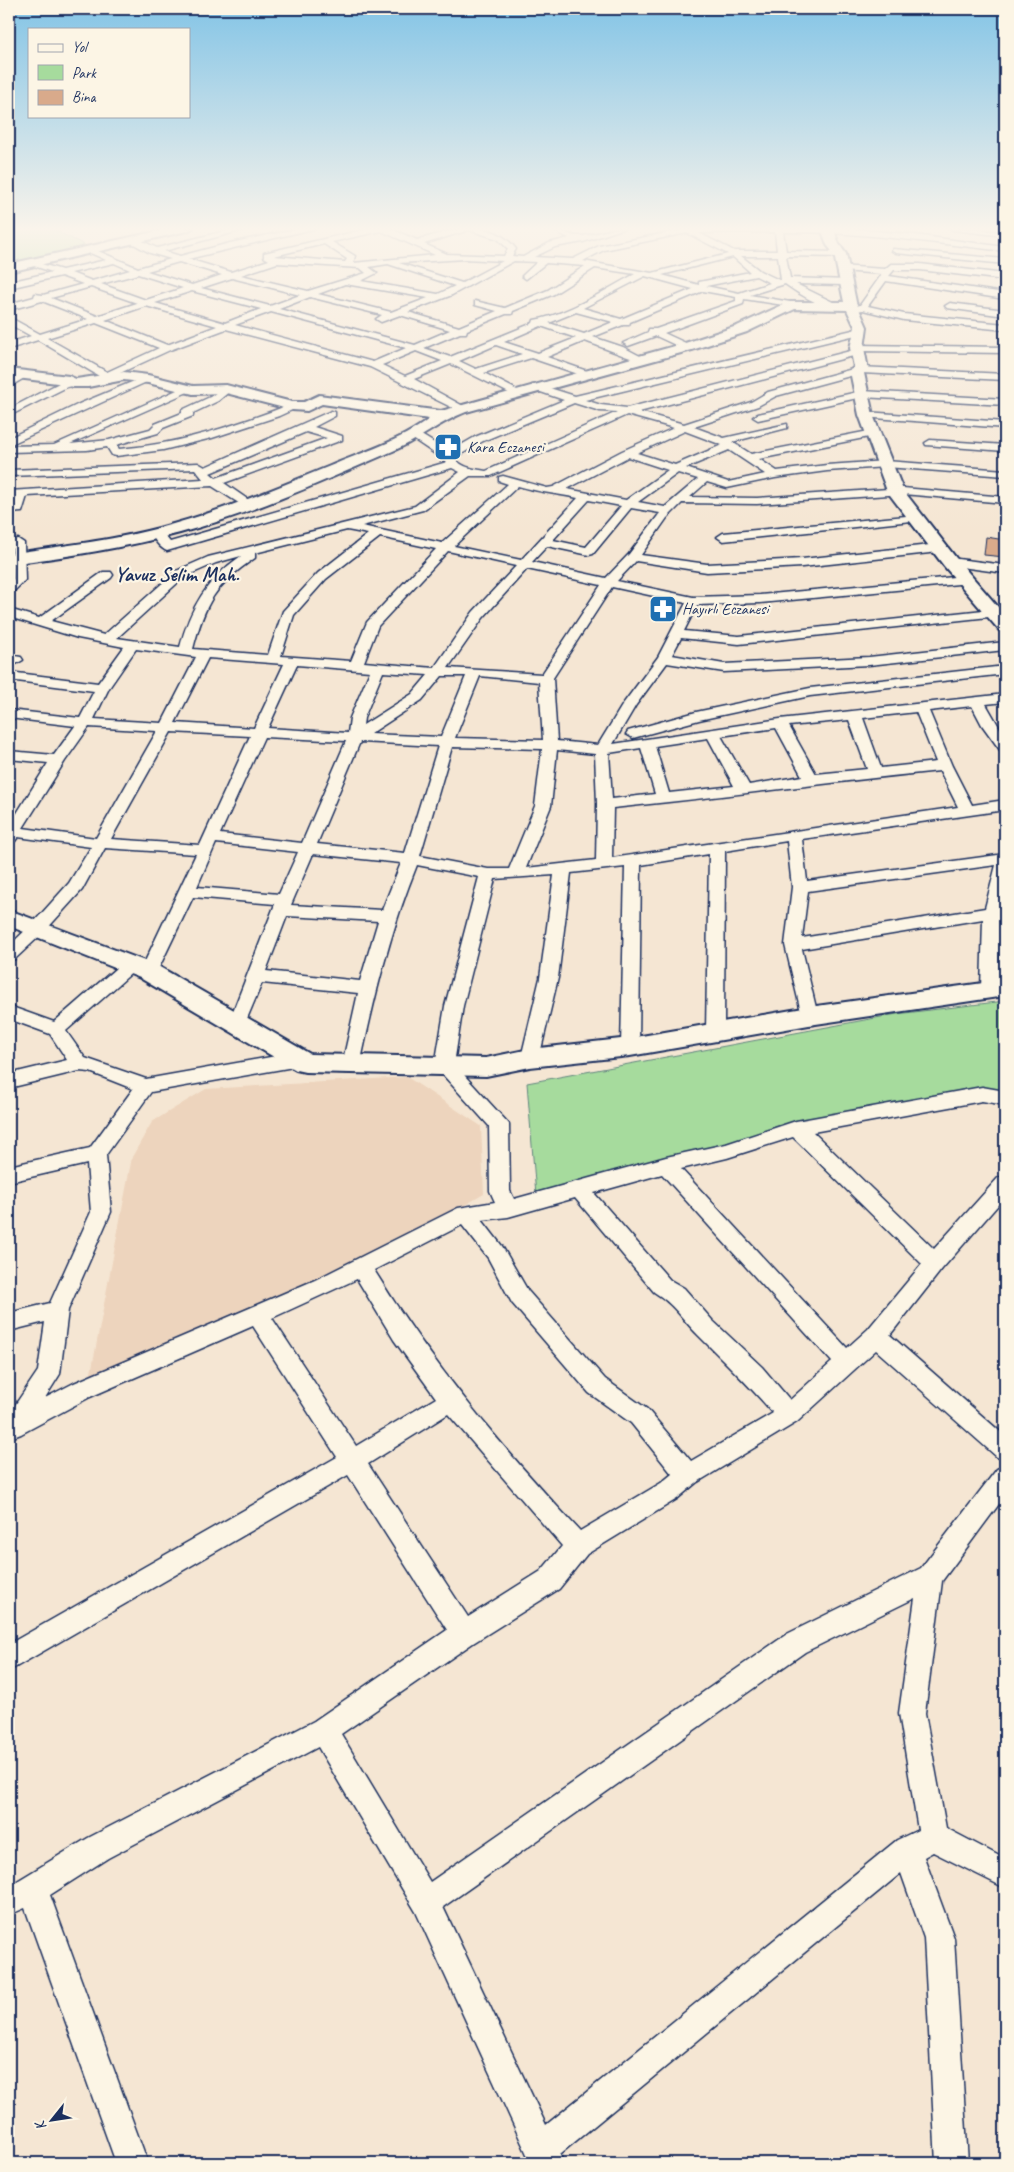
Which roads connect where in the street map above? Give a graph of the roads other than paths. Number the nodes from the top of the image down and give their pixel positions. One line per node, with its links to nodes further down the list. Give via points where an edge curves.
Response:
1 (24, 329): 17 (street)
2 (65, 329): 17 (street)
3 (119, 329): 22 (street)
4 (217, 329): 22 (street)
5 (232, 329): 29 (street)
6 (344, 329): 23 (street)
7 (526, 329): 18 (street)
8 (561, 329): 16 (street)
9 (604, 329): 16 (street)
10 (646, 329): 15 (street)
11 (668, 329): 15 (street)
12 (741, 329): 21 (street)
13 (460, 330): 18 (street); 23 (street)
14 (861, 331): 24 (street); 46 (street)
15 (658, 333): 19 (street); 21 (street)
16 (586, 337): 26 (street); 27 (street)
17 (38, 338): 20 (street); 36 (street)
18 (497, 342): 26 (street); 28 (street)
19 (628, 343)
20 (9, 346)
21 (687, 347): 27 (street)
22 (167, 348): 36 (street)
23 (416, 348): 28 (street); 29 (street)
24 (857, 350): 25 (street); 30 (street); 51 (street)
25 (1005, 350)
26 (537, 355): 31 (street); 34 (street)
27 (639, 359): 34 (street)
28 (452, 361): 31 (street); 37 (street)
29 (374, 365): 37 (street)
30 (859, 370): 35 (street); 45 (street); 59 (street, via 772,394 767,399)
31 (475, 373): 44 (street)
32 (9, 374): 33 (street)
33 (26, 374): 39 (street); 40 (street, via 70,380)
34 (584, 374): 41 (street)
35 (1005, 377)
36 (102, 379): 38 (street, via 124,376); 40 (street)
37 (406, 379): 49 (street)
38 (148, 380): 42 (street); 64 (street, via 82,406)
39 (9, 384)
40 (73, 384): 52 (street, via 65,384)
41 (536, 387): 44 (street); 46 (street)
42 (186, 388): 43 (street); 71 (street)
43 (226, 389): 48 (street); 50 (street, via 214,399)
44 (515, 393): 49 (street)
45 (862, 394): 47 (street); 54 (street); 56 (street)
46 (572, 400): 51 (street); 74 (street, via 479,439)
47 (1005, 402)
48 (298, 405): 55 (street, via 308,407 319,399); 61 (street)
49 (461, 409): 55 (street)
50 (185, 412): 61 (street); 65 (street, via 154,431)
51 (626, 412): 59 (street); 82 (street)
52 (9, 413)
53 (331, 414): 60 (street)
54 (866, 415): 58 (street); 62 (street)
55 (442, 416): 63 (street)
56 (758, 418)
57 (783, 426): 66 (street)
58 (1005, 426)
59 (683, 427): 66 (street); 72 (street)
60 (305, 428): 78 (street); 85 (street, via 338,438)
61 (222, 432): 68 (street)
62 (874, 433): 73 (street); 75 (street)
63 (414, 435): 74 (street); 95 (street)
64 (9, 442)
65 (110, 443): 68 (street, via 116,453); 71 (street)
66 (726, 443): 73 (street); 77 (street)
67 (930, 443): 69 (street)
68 (162, 448): 76 (street)
69 (1005, 448)
70 (9, 449): 71 (street)
71 (51, 449)
72 (626, 453): 77 (street); 87 (street)
73 (749, 458): 83 (street)
74 (451, 460): 79 (street); 105 (street)
75 (886, 464): 81 (street); 83 (street); 88 (street)
76 (182, 466): 78 (street, via 198,466); 80 (street)
77 (678, 468): 84 (street); 94 (street)
78 (204, 472): 85 (street)
79 (468, 472): 82 (street); 99 (street, via 418,508)
80 (9, 473)
81 (1005, 473)
82 (487, 474): 86 (street)
83 (775, 475): 84 (street, via 726,485)
84 (706, 478): 92 (street)
85 (217, 482): 89 (street); 95 (street)
86 (515, 484): 87 (street); 106 (street)
87 (556, 490): 91 (street)
88 (895, 491): 92 (street, via 757,502); 93 (street); 98 (street)
89 (22, 493): 90 (street); 96 (street, via 18,510)
90 (9, 494)
91 (586, 496): 94 (street); 103 (street)
92 (679, 500): 97 (street)
93 (1005, 500)
94 (628, 504): 97 (street); 103 (street, via 589,551)
95 (249, 505): 101 (street)
96 (9, 510)
97 (668, 511): 109 (street)
98 (917, 518): 102 (street); 107 (street)
99 (347, 526): 100 (street); 108 (street)
100 (377, 533): 106 (street); 131 (street, via 322,576 288,614)
101 (157, 534): 105 (street); 110 (street)
102 (722, 537)
103 (546, 542): 113 (street)
104 (9, 544): 110 (street, via 18,543)
105 (167, 546): 111 (street)
106 (445, 547): 113 (street); 133 (street, via 372,625)
107 (939, 548): 109 (street, via 802,563 707,568); 112 (street)
108 (257, 550): 125 (street, via 212,560 180,574); 128 (street, via 220,578 205,597)
109 (633, 557): 117 (street)
110 (14, 558): 118 (street, via 19,580)
111 (176, 558)
112 (950, 562): 114 (street); 116 (street)
113 (526, 565): 117 (street); 136 (street, via 478,615)
114 (1005, 569)
115 (108, 575): 122 (street)
116 (965, 580): 119 (street, via 760,599); 120 (street)
117 (610, 581): 119 (street); 139 (street)
118 (9, 590)
119 (693, 601): 124 (street)
120 (995, 608): 123 (street); 124 (street, via 739,640)
121 (9, 613): 122 (street)
122 (40, 623): 125 (street)
123 (1005, 626)
124 (678, 634): 130 (street)
125 (106, 641): 126 (street)
126 (132, 645): 128 (street); 140 (street)
127 (1005, 646): 130 (street, via 869,661 724,668)
128 (185, 652): 129 (street)
129 (204, 654): 131 (street); 148 (street)
130 (664, 658): 156 (street)
131 (273, 659): 132 (street)
132 (293, 660): 133 (street); 149 (street)
133 (356, 665): 134 (street)
134 (378, 668): 136 (street); 151 (street, via 357,718)
135 (1005, 670): 156 (street, via 810,692 633,734)
136 (438, 672): 137 (street); 151 (street, via 417,697)
137 (475, 672): 139 (street); 152 (street)
138 (9, 676): 140 (street)
139 (546, 678): 154 (street)
140 (102, 688): 146 (street)
141 (1005, 698): 142 (street)
142 (977, 701): 143 (street); 155 (street)
143 (921, 707): 145 (street); 159 (street)
144 (9, 714): 146 (street)
145 (855, 715): 147 (street); 160 (street)
146 (85, 723): 148 (street); 158 (street)
147 (780, 723): 150 (street); 161 (street)
148 (166, 728): 149 (street); 169 (street)
149 (258, 731): 151 (street); 170 (street)
150 (712, 733): 153 (street); 162 (street)
151 (355, 737): 152 (street); 171 (street)
152 (446, 742): 154 (street); 173 (street)
153 (646, 742): 156 (street); 163 (street)
154 (550, 745): 156 (street); 179 (street, via 543,806)
155 (1005, 748)
156 (602, 750): 164 (street)
157 (9, 755): 158 (street)
158 (58, 760): 167 (street)
159 (945, 766): 160 (street); 166 (street)
160 (875, 772): 161 (street)
161 (811, 778): 162 (street)
162 (744, 790): 163 (street)
163 (663, 797): 164 (street)
164 (606, 804): 176 (street)
165 (1005, 805): 166 (street)
166 (967, 810): 168 (street)
167 (10, 834): 169 (street)
168 (794, 836): 172 (street); 180 (street)
169 (100, 844): 170 (street); 186 (street, via 76,886)
170 (207, 844): 171 (street); 181 (street)
171 (308, 848): 173 (street); 182 (street)
172 (717, 848): 175 (street); 197 (street)
173 (411, 860): 178 (street); 185 (street)
174 (1005, 861): 180 (street); 183 (street)
175 (633, 862): 176 (street); 198 (street)
176 (604, 864): 177 (street)
177 (563, 870): 179 (street); 199 (street, via 549,978)
178 (488, 874): 179 (street); 203 (street, via 454,1006)
179 (515, 874)
180 (800, 887): 187 (street)
181 (188, 891): 182 (street); 189 (street)
182 (283, 905): 185 (street); 190 (street)
183 (992, 912): 187 (street); 192 (street)
184 (9, 916): 186 (street)
185 (388, 916): 191 (street)
186 (39, 928): 188 (street); 189 (street)
187 (793, 945): 194 (street)
188 (9, 955)
189 (139, 969): 195 (street); 196 (street)
190 (256, 976): 191 (street); 195 (street)
191 (367, 988): 202 (street)
192 (998, 989): 194 (street)
193 (9, 1012): 196 (street)
194 (809, 1016): 197 (street)
195 (237, 1024): 200 (street)
196 (56, 1030): 201 (street)
197 (715, 1031): 198 (street)
198 (630, 1047): 199 (street)
199 (530, 1058): 203 (street, via 486,1067)
200 (298, 1059): 202 (street, via 305,1063); 205 (street)
201 (79, 1064): 204 (street); 205 (street)
202 (351, 1065): 203 (street)
203 (444, 1066): 213 (street, via 499,1124 500,1191)
204 (9, 1081)
205 (146, 1086): 208 (street)
206 (1005, 1098): 207 (street, via 982,1094)
207 (796, 1128): 209 (street, via 727,1151); 215 (street)
208 (96, 1154): 210 (street); 217 (street, via 101,1212)
209 (666, 1165): 212 (street); 221 (street)
210 (9, 1174)
211 (1005, 1184): 215 (street)
212 (579, 1189): 213 (street); 223 (street, via 662,1286 676,1294)
213 (508, 1209): 214 (street)
214 (465, 1214): 216 (street); 227 (street, via 495,1252 520,1297 597,1386 639,1416)
215 (935, 1263): 220 (street)
216 (360, 1266): 218 (street); 222 (street, via 407,1342)
217 (57, 1310): 219 (street); 224 (street, via 49,1374)
218 (258, 1315): 224 (street, via 82,1390); 226 (street)
219 (9, 1322)
220 (876, 1336): 221 (street); 225 (street)
221 (847, 1363): 223 (street)
222 (452, 1400): 226 (street); 229 (street, via 527,1491)
223 (789, 1415): 227 (street)
224 (11, 1430)
225 (1005, 1450)
226 (352, 1461): 231 (street); 232 (street)
227 (688, 1475): 229 (street, via 669,1491)
228 (1005, 1477): 230 (street)
229 (578, 1546): 231 (street, via 550,1580)
230 (930, 1577): 234 (street, via 912,1714); 237 (street, via 796,1643)
231 (464, 1634): 233 (street)
232 (9, 1658)
233 (322, 1730): 236 (street, via 98,1848); 237 (street)
234 (920, 1844): 235 (street); 238 (street); 240 (street, via 939,1938)
235 (1005, 1874)
236 (21, 1895): 239 (street)
237 (426, 1902): 238 (street)
238 (544, 2156)
239 (132, 2163)
240 (952, 2163)

